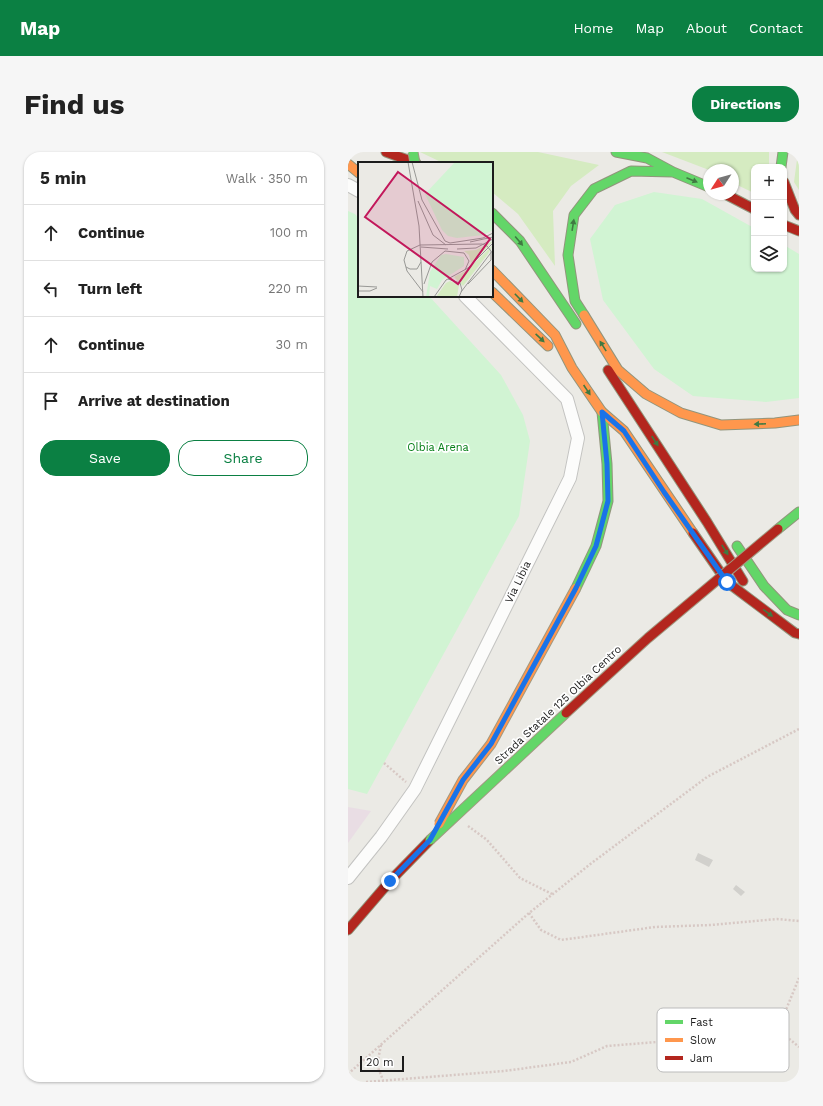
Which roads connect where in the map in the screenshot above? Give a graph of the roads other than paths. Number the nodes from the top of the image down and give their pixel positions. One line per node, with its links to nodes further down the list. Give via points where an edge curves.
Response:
1 (386, 152): 5 (main road)
2 (413, 152): 6 (main road, bridge)
3 (616, 152): 10 (main road, via 647,158)
4 (783, 152): 8 (main road)
5 (413, 162)
6 (416, 162)
7 (348, 164): 9 (main road)
8 (781, 164)
9 (358, 172)
10 (673, 172): 11 (main road, one-way to 11); 27 (main road, one-way to 10, via 576,301 568,255 574,215 594,189 631,170)
11 (703, 184)
12 (348, 185): 14 (street)
13 (787, 189): 18 (main road)
14 (358, 190)
15 (737, 200): 16 (main road)
16 (751, 207)
17 (493, 214): 24 (main road, one-way to 24, via 520,241)
18 (799, 215)
19 (787, 226): 20 (main road)
20 (799, 232)
21 (493, 271): 26 (main road, one-way to 26, via 555,335)
22 (493, 293): 26 (main road, one-way to 26)
23 (466, 297): 37 (street, Via Libia, via 567,399 578,438 570,478 415,789)
24 (582, 333)
25 (600, 359): 33 (main road, one-way to 33, via 707,522)
26 (572, 368): 28 (main road, one-way to 28)
27 (618, 370): 29 (main road, one-way to 27, via 721,425 681,413 646,394); 30 (main road)
28 (602, 412): 33 (main road, via 624,431 727,582); 36 (main road, bridge, via 608,501 596,546 576,588 491,744 463,780)
29 (799, 420)
30 (672, 451)
31 (799, 512): 36 (main road, Strada Statale 125 Olbia Centro, bridge, via 648,638)
32 (734, 541): 34 (main road, via 764,586 787,610)
33 (754, 603): 35 (main road, one-way to 35)
34 (799, 615)
35 (799, 634)
36 (430, 840): 38 (main road, Strada Statale 125 Olbia Centro)
37 (348, 878)
38 (348, 930)

